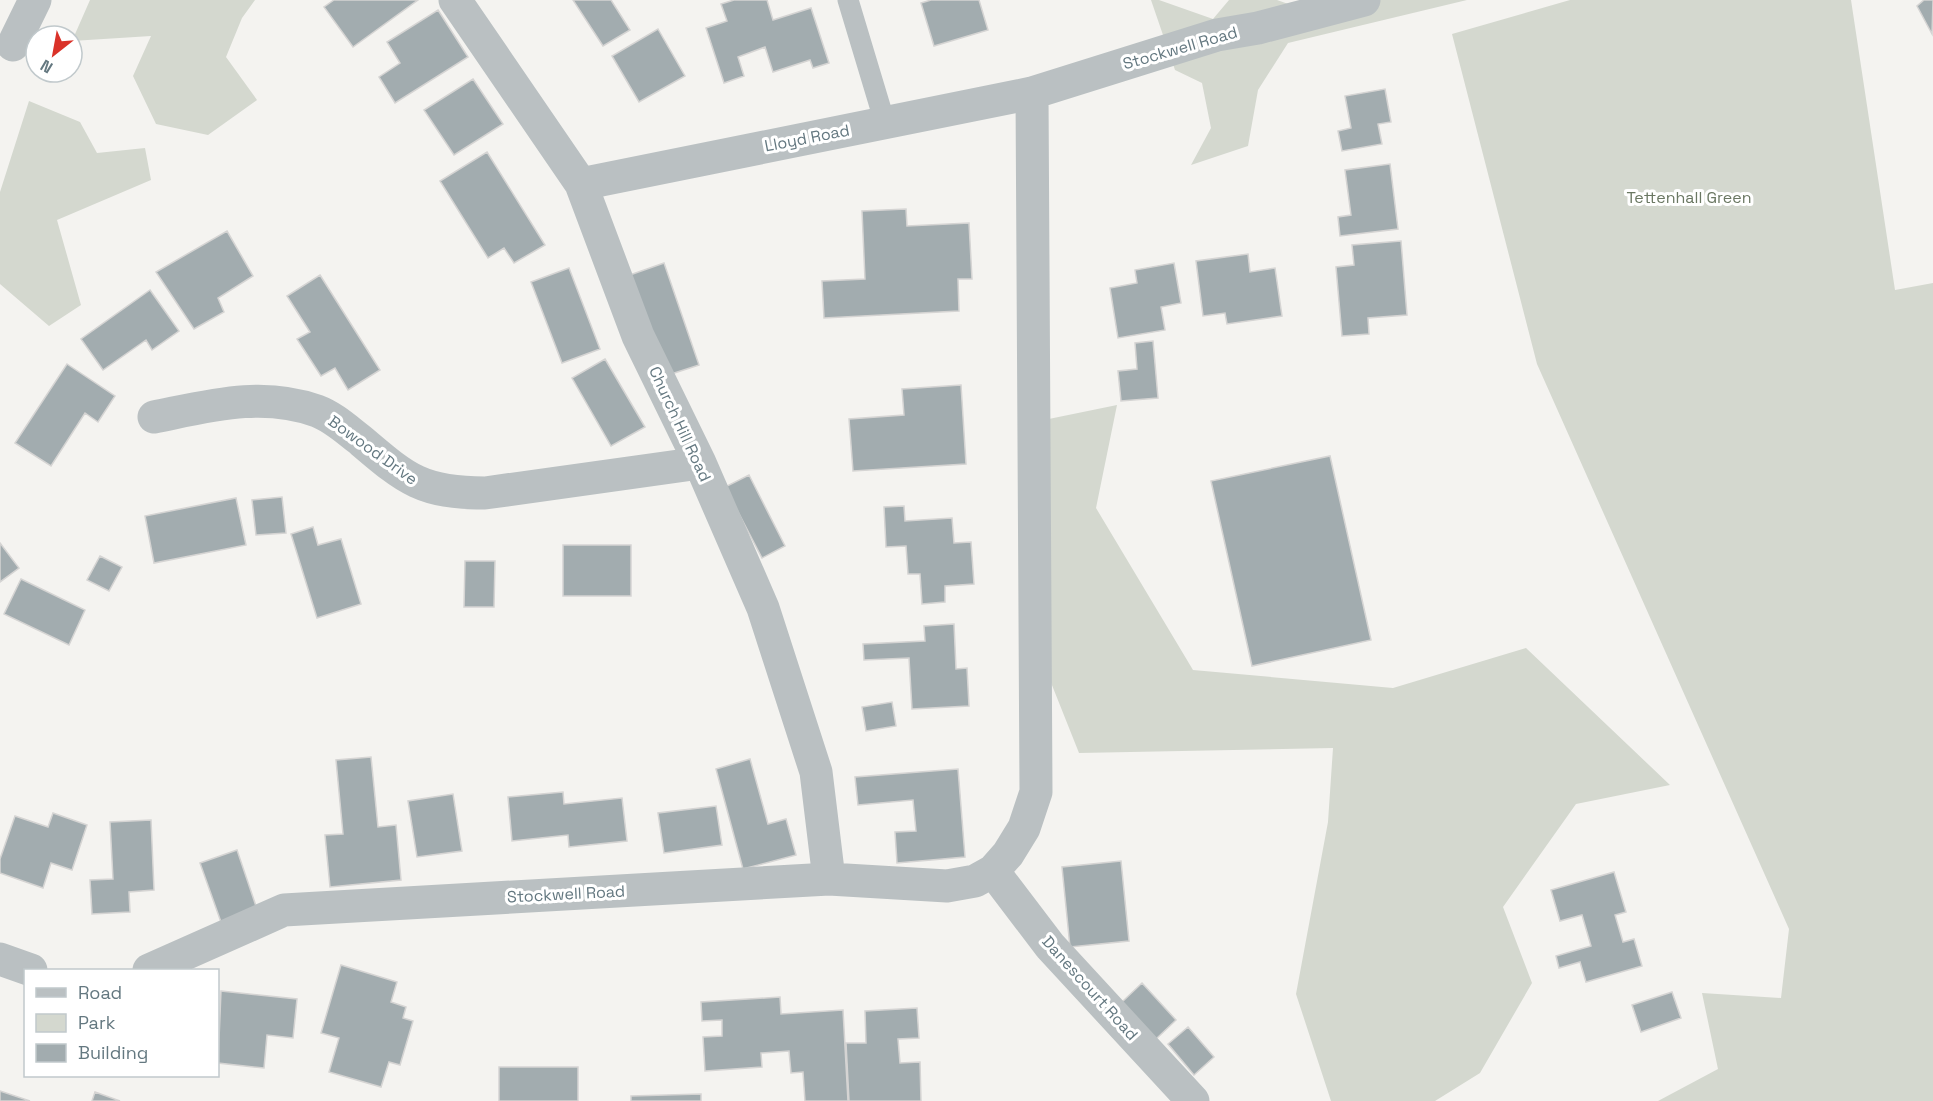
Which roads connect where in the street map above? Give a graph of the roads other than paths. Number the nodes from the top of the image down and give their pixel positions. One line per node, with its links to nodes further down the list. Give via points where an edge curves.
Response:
1 (35, 0): 5 (street)
2 (455, 0): 8 (street, Church Hill Road)
3 (848, 0): 7 (lane)
4 (1364, 0): 6 (street, Stockwell Road, via 1217,35)
5 (13, 45)
6 (1032, 93): 7 (street, Lloyd Road); 11 (street, via 1036,792 1024,828)
7 (885, 123): 8 (street, Lloyd Road)
8 (581, 184): 10 (street, Church Hill Road, via 638,336)
9 (154, 417): 10 (street, Bowood Drive, via 241,400 288,403 319,412 338,423 418,484 450,493 485,493)
10 (700, 463): 12 (street, Church Hill Road, via 763,608 816,772)
11 (993, 871): 12 (street, Stockwell Road, via 975,881 947,886); 16 (street, Danescourt Road, via 1050,946)
12 (829, 879): 15 (street, Stockwell Road, via 284,910)
13 (0, 959): 14 (street)
14 (28, 969)
15 (151, 969)
16 (1193, 1101)

